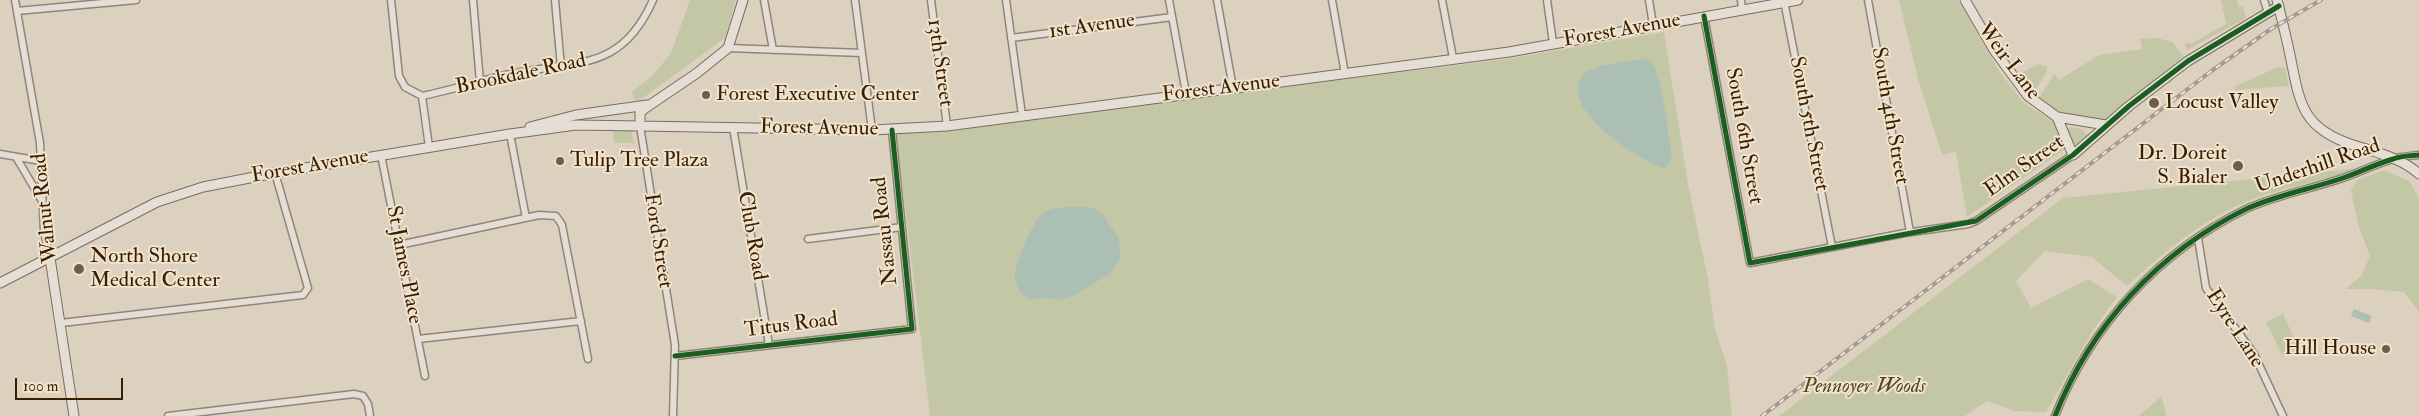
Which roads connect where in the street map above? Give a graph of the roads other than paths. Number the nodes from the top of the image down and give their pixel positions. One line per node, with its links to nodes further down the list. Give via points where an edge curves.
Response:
1 (15, 0): 25 (street, Walnut Road)
2 (136, 0): 25 (street)
3 (391, 0): 41 (street, via 399,76 405,87)
4 (473, 0): 38 (street)
5 (555, 0): 36 (street)
6 (653, 0): 36 (street, Brookdale Road, via 639,26 610,52 583,64)
7 (743, 0): 32 (main road)
8 (764, 0): 33 (street)
9 (855, 0): 34 (street)
10 (931, 0): 47 (street, 13th Street)
11 (1006, 0): 30 (street)
12 (1169, 0): 27 (street)
13 (1217, 0): 39 (street)
14 (1332, 0): 37 (street)
15 (1442, 0): 35 (street)
16 (1547, 0): 31 (street)
17 (1649, 0): 29 (street)
18 (1798, 0): 22 (main road, Forest Avenue)
19 (1868, 0): 65 (street, South 4th Street)
20 (1965, 0): 44 (main road, Weir Lane, via 1994,50 2028,96)
21 (2264, 0): 26 (street)
22 (1784, 2): 24 (main road, Forest Avenue); 69 (street, South 5th Street)
23 (2278, 3): 26 (main road, Elm Street); 58 (main road, via 2295,87 2311,120 2336,139)
24 (1742, 5): 28 (main road, Forest Avenue)
25 (17, 11): 59 (street, Walnut Road)
26 (2268, 13): 45 (main road, Elm Street, via 2188,61)
27 (1172, 16): 30 (street, 1st Avenue); 40 (street)
28 (1704, 16): 29 (main road, Forest Avenue); 71 (street, South 6th Street)
29 (1653, 25): 31 (main road, Forest Avenue)
30 (1012, 38): 43 (street)
31 (1553, 44): 35 (main road, Forest Avenue)
32 (728, 48): 33 (street); 42 (main road)
33 (773, 50): 34 (street)
34 (862, 53): 49 (street)
35 (1453, 58): 37 (main road, Forest Avenue)
36 (561, 66): 38 (street, Brookdale Road)
37 (1345, 74): 39 (main road, Forest Avenue)
38 (480, 82): 41 (street, Brookdale Road)
39 (1233, 88): 40 (main road, Forest Avenue)
40 (1186, 94): 43 (main road, Forest Avenue)
41 (422, 96): 52 (street)
42 (650, 105): 46 (main road, via 640,113); 51 (main road, via 576,114)
43 (1022, 115): 47 (main road, Forest Avenue)
44 (2057, 116): 45 (main road, Weir Lane); 55 (main road, Weir Lane)
45 (2106, 125): 55 (main road, Elm Street)
46 (640, 126): 48 (main road, Forest Avenue); 51 (main road, Forest Avenue, via 576,125); 78 (street, Ford Street)
47 (947, 126): 50 (main road, Forest Avenue)
48 (733, 127): 49 (main road, Forest Avenue); 77 (street, Club Road)
49 (872, 130): 50 (main road, Forest Avenue)
50 (892, 130): 64 (street, Nassau Road)
51 (510, 134): 52 (main road, Forest Avenue); 63 (street)
52 (429, 147): 54 (main road, Forest Avenue)
53 (0, 154): 57 (street)
54 (381, 155): 60 (main road, Forest Avenue); 68 (street, St James Place)
55 (2073, 155): 65 (street, Elm Street, via 1976,221)
56 (2419, 155): 58 (street, Underhill Road)
57 (16, 157): 59 (street); 62 (street)
58 (2393, 158): 61 (main road); 66 (street, Underhill Road, via 2344,178 2261,203)
59 (41, 161): 62 (street, Walnut Road)
60 (275, 173): 70 (main road, Forest Avenue, via 202,187 157,202); 74 (street, via 308,288 303,295)
61 (2419, 174)
62 (43, 203): 70 (street, Walnut Road, via 44,232)
63 (526, 218): 68 (street); 73 (street, via 554,215 560,221)
64 (902, 227): 67 (street); 75 (street, Nassau Road)
65 (1910, 232): 69 (street, Elm Street)
66 (2198, 238): 85 (street, Underhill Road, via 2165,260 2137,287 2100,333); 86 (street, Eyre Lane, via 2206,288 2254,354)
67 (808, 239)
68 (399, 245): 76 (street, St James Place)
69 (1832, 247): 71 (street, Elm Street)
70 (50, 258): 72 (main road, Forest Avenue); 74 (main road, Walnut Road)
71 (1750, 263)
72 (0, 283)
73 (581, 321): 76 (street); 79 (street)
74 (61, 323): 81 (main road, Walnut Road)
75 (912, 328): 77 (street, Titus Road)
76 (418, 339): 80 (street, St James Place)
77 (769, 345): 78 (street, Titus Road)
78 (675, 356): 84 (street)
79 (588, 359)
80 (425, 376)
81 (74, 416)
82 (168, 416): 83 (street, via 354,394 366,399)
83 (370, 416)
84 (673, 416)
85 (2055, 416)
86 (2283, 416)

